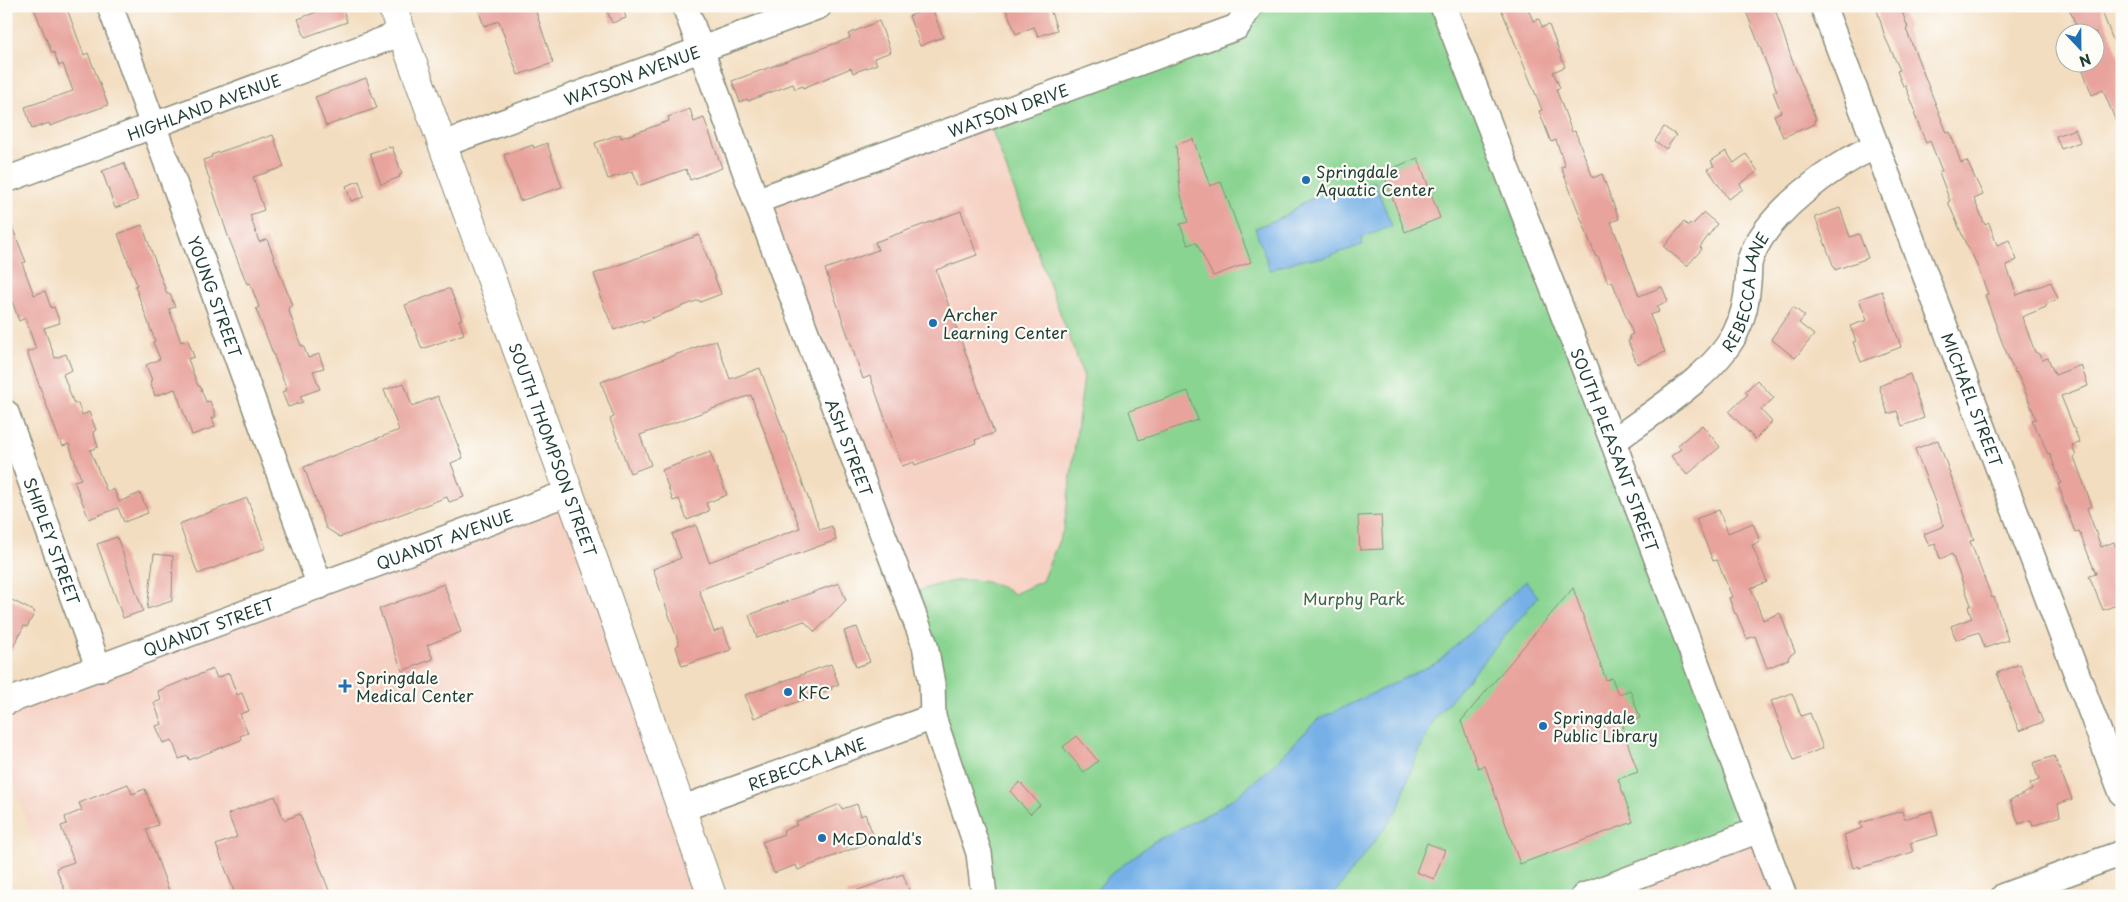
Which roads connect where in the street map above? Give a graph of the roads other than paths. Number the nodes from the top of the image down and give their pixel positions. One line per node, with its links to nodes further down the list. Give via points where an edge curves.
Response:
1 (110, 6): 10 (street, YOUNG STREET)
2 (392, 6): 8 (main road, SOUTH THOMPSON STREET)
3 (685, 6): 9 (street, ASH STREET)
4 (819, 6): 9 (street, WATSON AVENUE)
5 (1250, 6): 14 (street, WATSON DRIVE, via 1237,27)
6 (1443, 6): 16 (street, SOUTH PLEASANT STREET)
7 (1823, 6): 12 (street, MICHAEL STREET)
8 (402, 33): 10 (street, HIGHLAND AVENUE); 11 (main road, SOUTH THOMPSON STREET)
9 (701, 50): 11 (street, WATSON AVENUE); 14 (street, ASH STREET)
10 (154, 124): 13 (street, HIGHLAND AVENUE); 18 (street, YOUNG STREET)
11 (444, 144): 17 (main road, SOUTH THOMPSON STREET)
12 (1876, 146): 16 (street, REBECCA LANE, via 1856,155 1781,210 1763,234 1749,262 1747,299 1734,334 1706,371); 22 (street, MICHAEL STREET)
13 (6, 180)
14 (756, 201): 21 (street, ASH STREET, via 925,645 932,684)
15 (6, 413): 19 (street, SHIPLEY STREET)
16 (1614, 442): 24 (street, SOUTH PLEASANT STREET)
17 (570, 492): 18 (street, QUANDT AVENUE); 23 (main road, SOUTH THOMPSON STREET)
18 (320, 586): 19 (street, QUANDT STREET)
19 (99, 669): 20 (street)
20 (6, 702)
21 (933, 717): 23 (street, REBECCA LANE); 27 (street, ASH STREET, via 979,853)
22 (2122, 793)
23 (681, 809): 26 (main road, SOUTH THOMPSON STREET)
24 (1759, 830): 28 (street); 29 (street, SOUTH PLEASANT STREET)
25 (2122, 853): 30 (street)
26 (712, 896)
27 (984, 896)
28 (1584, 896)
29 (1784, 896)
30 (2004, 896)

